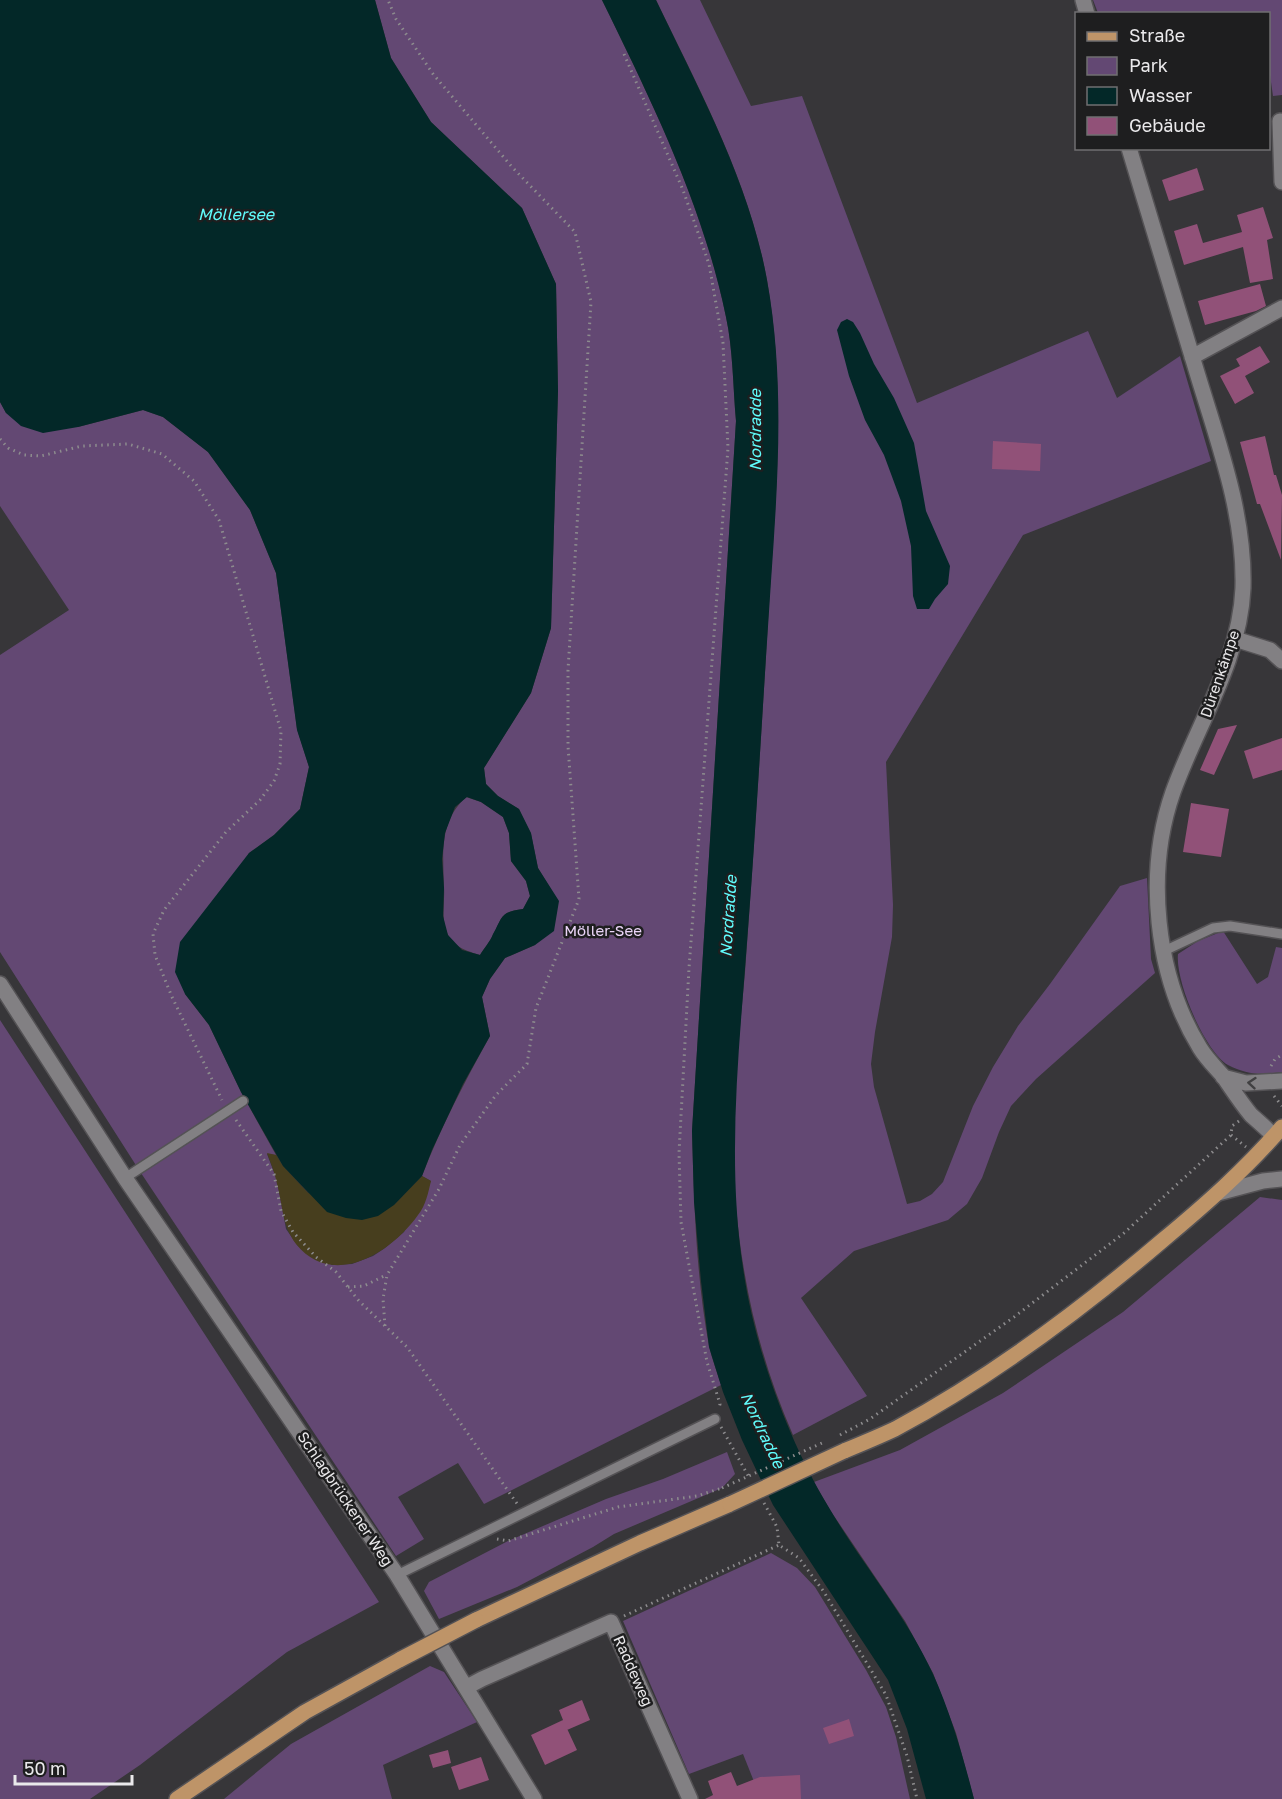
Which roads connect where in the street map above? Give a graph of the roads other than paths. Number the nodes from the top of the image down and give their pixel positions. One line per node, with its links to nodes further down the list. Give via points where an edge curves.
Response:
1 (1280, 121): 3 (street)
2 (1130, 150): 5 (street, Dürenkämpe)
3 (1282, 182)
4 (1282, 308): 5 (street)
5 (1192, 357): 6 (street, Dürenkämpe, via 1230,480 1241,543 1243,589)
6 (1235, 639): 7 (street, via 1270,650); 9 (street, Dürenkämpe, via 1173,794 1165,826 1156,897)
7 (1282, 661)
8 (1282, 934): 9 (lane, via 1230,926 1212,928)
9 (1164, 951): 11 (street, Dürenkämpe, via 1168,977 1181,1013 1200,1049)
10 (0, 984): 15 (street, Schlagbrückener Weg)
11 (1223, 1077): 12 (street, one-way to 11, via 1246,1083); 14 (street, Dürenkämpe, via 1250,1113)
12 (1282, 1081)
13 (243, 1101): 15 (lane)
14 (1280, 1136): 17 (main road)
15 (125, 1178): 19 (street, Schlagbrückener Weg)
16 (1282, 1179): 17 (street)
17 (1218, 1193): 21 (main road, bridge, via 1124,1274 964,1388 893,1429 640,1543 401,1659 305,1712)
18 (715, 1419): 19 (lane)
19 (397, 1575): 20 (street, Schlagbrückener Weg)
20 (466, 1687): 22 (street, Schlagbrückener Weg); 23 (street, Raddeweg, via 611,1622)
21 (177, 1799)
22 (534, 1799)
23 (690, 1799)

